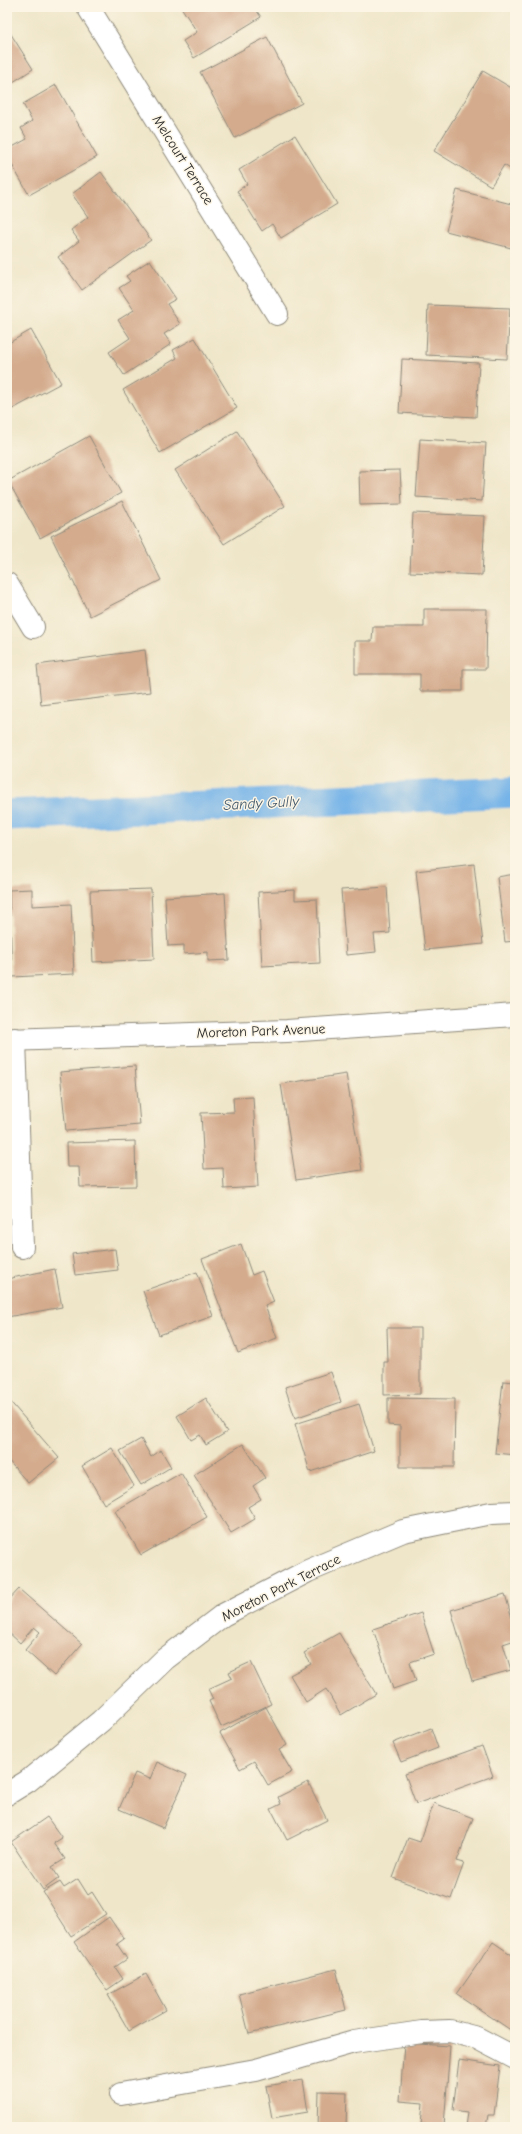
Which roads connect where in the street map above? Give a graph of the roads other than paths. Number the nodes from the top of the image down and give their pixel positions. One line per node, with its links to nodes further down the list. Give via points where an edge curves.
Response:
1 (88, 7): 2 (street, Melcourt Terrace)
2 (277, 314)
3 (7, 584): 4 (street)
4 (33, 627)
5 (515, 1015): 6 (street, Moreton Park Avenue, via 287,1031)
6 (11, 1039): 7 (street)
7 (22, 1247)
8 (515, 1512): 9 (street, Moreton Park Terrace, via 491,1513 403,1531 308,1571 223,1615 165,1659 101,1721 28,1781)
9 (7, 1794)
10 (515, 2058): 11 (street, via 477,2038 450,2031 422,2032 354,2042 256,2070)
11 (121, 2094)

